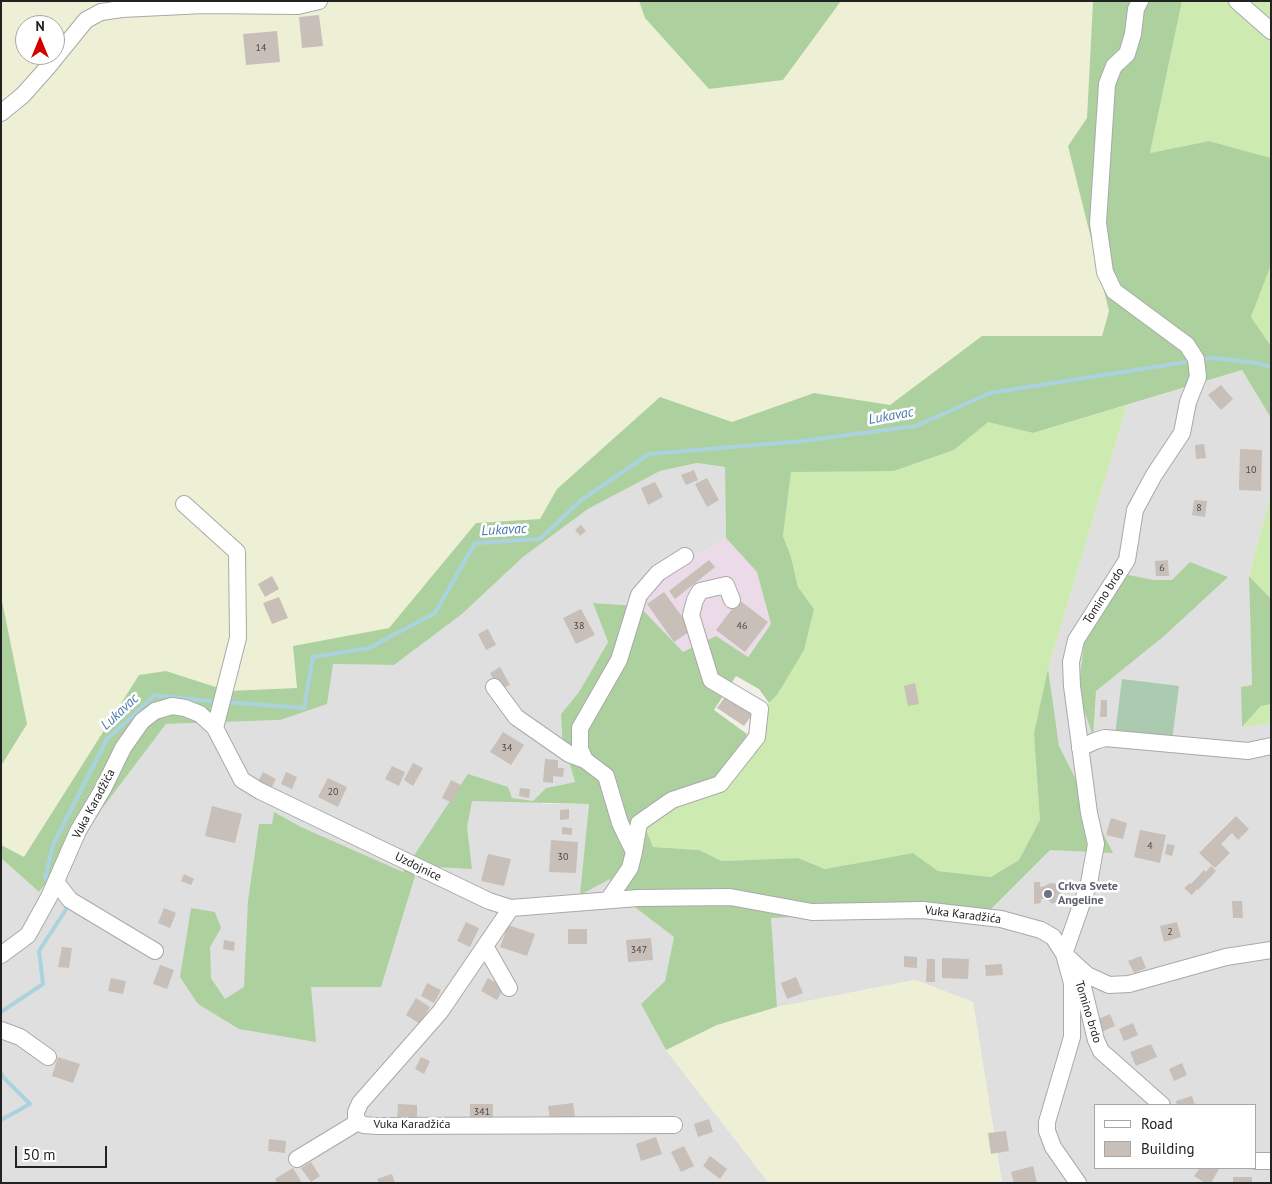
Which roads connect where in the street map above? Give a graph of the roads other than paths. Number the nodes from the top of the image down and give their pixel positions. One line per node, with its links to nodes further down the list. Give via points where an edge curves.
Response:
1 (320, 1): 5 (street, via 298,6 204,5 102,12 86,20 48,68)
2 (1140, 1): 12 (street, Tomino brdo, via 1127,54 1114,66 1106,84 1098,222 1105,272 1114,291 1187,345 1196,359 1198,377 1188,402 1182,433 1136,510 1127,560 1076,640 1071,662)
3 (1237, 1): 4 (street)
4 (1271, 31)
5 (1, 113)
6 (184, 504): 10 (street, via 237,552 238,638)
7 (685, 556): 13 (street, via 658,573 639,595 619,660 580,728 580,749)
8 (732, 600): 14 (street, via 726,585 700,590 691,615 711,680 760,709 757,737 720,784 672,800 639,824)
9 (494, 687): 13 (street, via 516,717 569,754)
10 (215, 728): 15 (street, Vuka Karadžića, via 200,714 172,706 156,711 142,721 123,748 78,832); 17 (street, Uzdojnice, via 242,780 260,791 489,901)
11 (1271, 746): 12 (street, via 1248,751 1105,738)
12 (1080, 748): 21 (street, Tomino brdo, via 1096,844 1090,883)
13 (585, 760): 14 (street, via 606,776 620,823)
14 (634, 852): 16 (street, via 630,868)
15 (56, 882): 20 (street, via 70,900); 22 (street, Vuka Karadžića, via 28,934)
16 (608, 900): 17 (street, Uzdojnice); 21 (street, Vuka Karadžića, via 730,897 812,912 924,910 1001,919 1040,930 1052,937)
17 (511, 908): 18 (street, Vuka Karadžića)
18 (485, 946): 23 (street); 27 (street, Vuka Karadžića, via 440,1012 360,1103 356,1112)
19 (1271, 950): 21 (street, Tomino brdo, via 1226,957 1129,984 1109,985 1087,975)
20 (156, 951)
21 (1064, 954): 26 (street, Tomino brdo, via 1082,983 1101,1051); 32 (street, Vuka Karadžića, via 1072,983 1072,1037 1047,1131 1052,1147)
22 (1, 955)
23 (509, 988)
24 (1, 1030): 25 (street, via 20,1037)
25 (48, 1057)
26 (1161, 1104)
27 (358, 1122): 28 (street, Vuka Karadžića, via 377,1126); 29 (street)
28 (674, 1125)
29 (297, 1159)
30 (1257, 1161): 31 (street)
31 (1271, 1161)
32 (1078, 1183)

